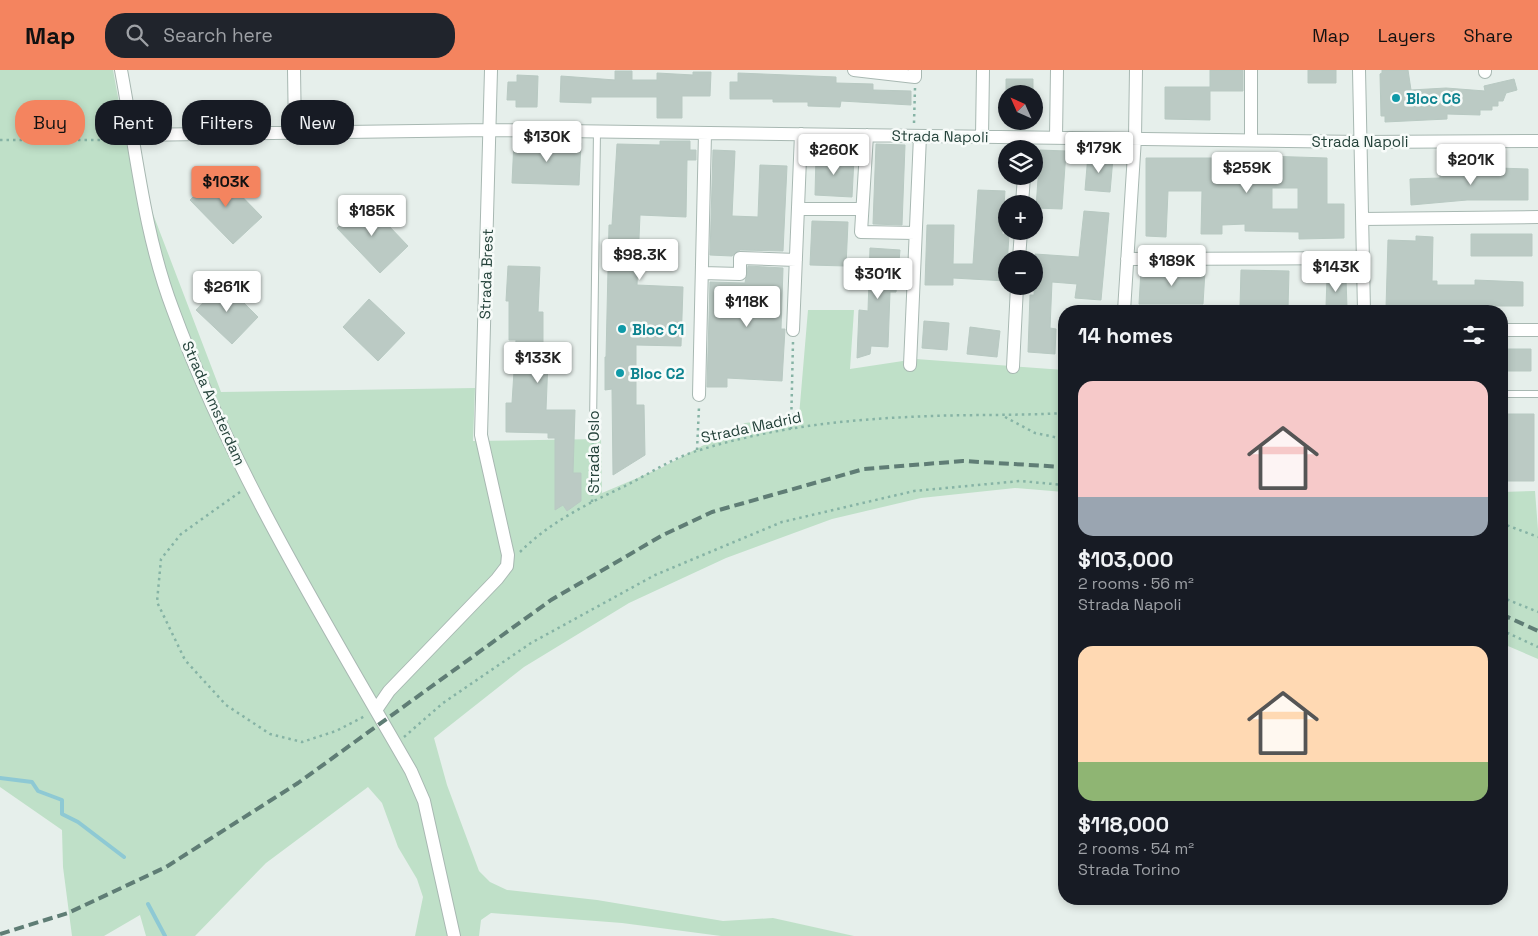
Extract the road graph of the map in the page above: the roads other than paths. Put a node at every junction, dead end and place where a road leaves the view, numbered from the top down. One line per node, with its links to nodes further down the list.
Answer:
1 (121, 70): 11 (street, Strada Amsterdam)
2 (294, 70): 12 (street)
3 (492, 70): 13 (street, Strada Brest)
4 (854, 70): 10 (street)
5 (984, 70): 22 (street)
6 (1057, 70): 23 (street)
7 (1136, 70): 24 (street)
8 (1251, 70): 27 (street)
9 (1359, 70): 29 (street)
10 (915, 74)
11 (126, 100)
12 (294, 100)
13 (490, 130): 14 (street, Strada Napoli); 15 (street, Strada Napoli); 52 (street, Strada Brest)
14 (597, 131): 16 (street, Strada Napoli); 51 (lane, Strada Oslo)
15 (354, 133)
16 (705, 133): 18 (street, Strada Napoli); 39 (street)
17 (281, 134): 20 (street, Strada Napoli)
18 (801, 134): 19 (street, Strada Napoli); 31 (street)
19 (867, 135): 21 (street, Strada Napoli); 32 (street)
20 (172, 136)
21 (916, 136): 22 (street, Strada Napoli); 35 (street)
22 (982, 136): 25 (street, Strada Napoli)
23 (1056, 137): 24 (street, Strada Napoli); 26 (street, Strada Napoli)
24 (1135, 138): 27 (street, Strada Napoli); 37 (street)
25 (1007, 140)
26 (1041, 140)
27 (1251, 140): 29 (street, Strada Napoli)
28 (1538, 141): 29 (street, Strada Napoli)
29 (1360, 142): 34 (street)
30 (135, 145): 52 (street, Strada Amsterdam)
31 (798, 209): 32 (street); 38 (street)
32 (862, 210): 35 (street)
33 (1538, 217): 34 (street)
34 (1362, 219): 36 (street)
35 (915, 233): 46 (street)
36 (1362, 258): 37 (street); 42 (street)
37 (1127, 259): 41 (street)
38 (796, 260): 39 (street); 43 (street)
39 (702, 273): 50 (street)
40 (1017, 295): 47 (street)
41 (1124, 305)
42 (1364, 305)
43 (793, 330)
44 (1508, 330): 45 (street)
45 (1538, 330)
46 (910, 365)
47 (1013, 366)
48 (1508, 394): 49 (lane)
49 (1538, 394)
50 (699, 395)
51 (593, 425)
52 (376, 710): 53 (street, Strada Amsterdam)
53 (454, 936)

